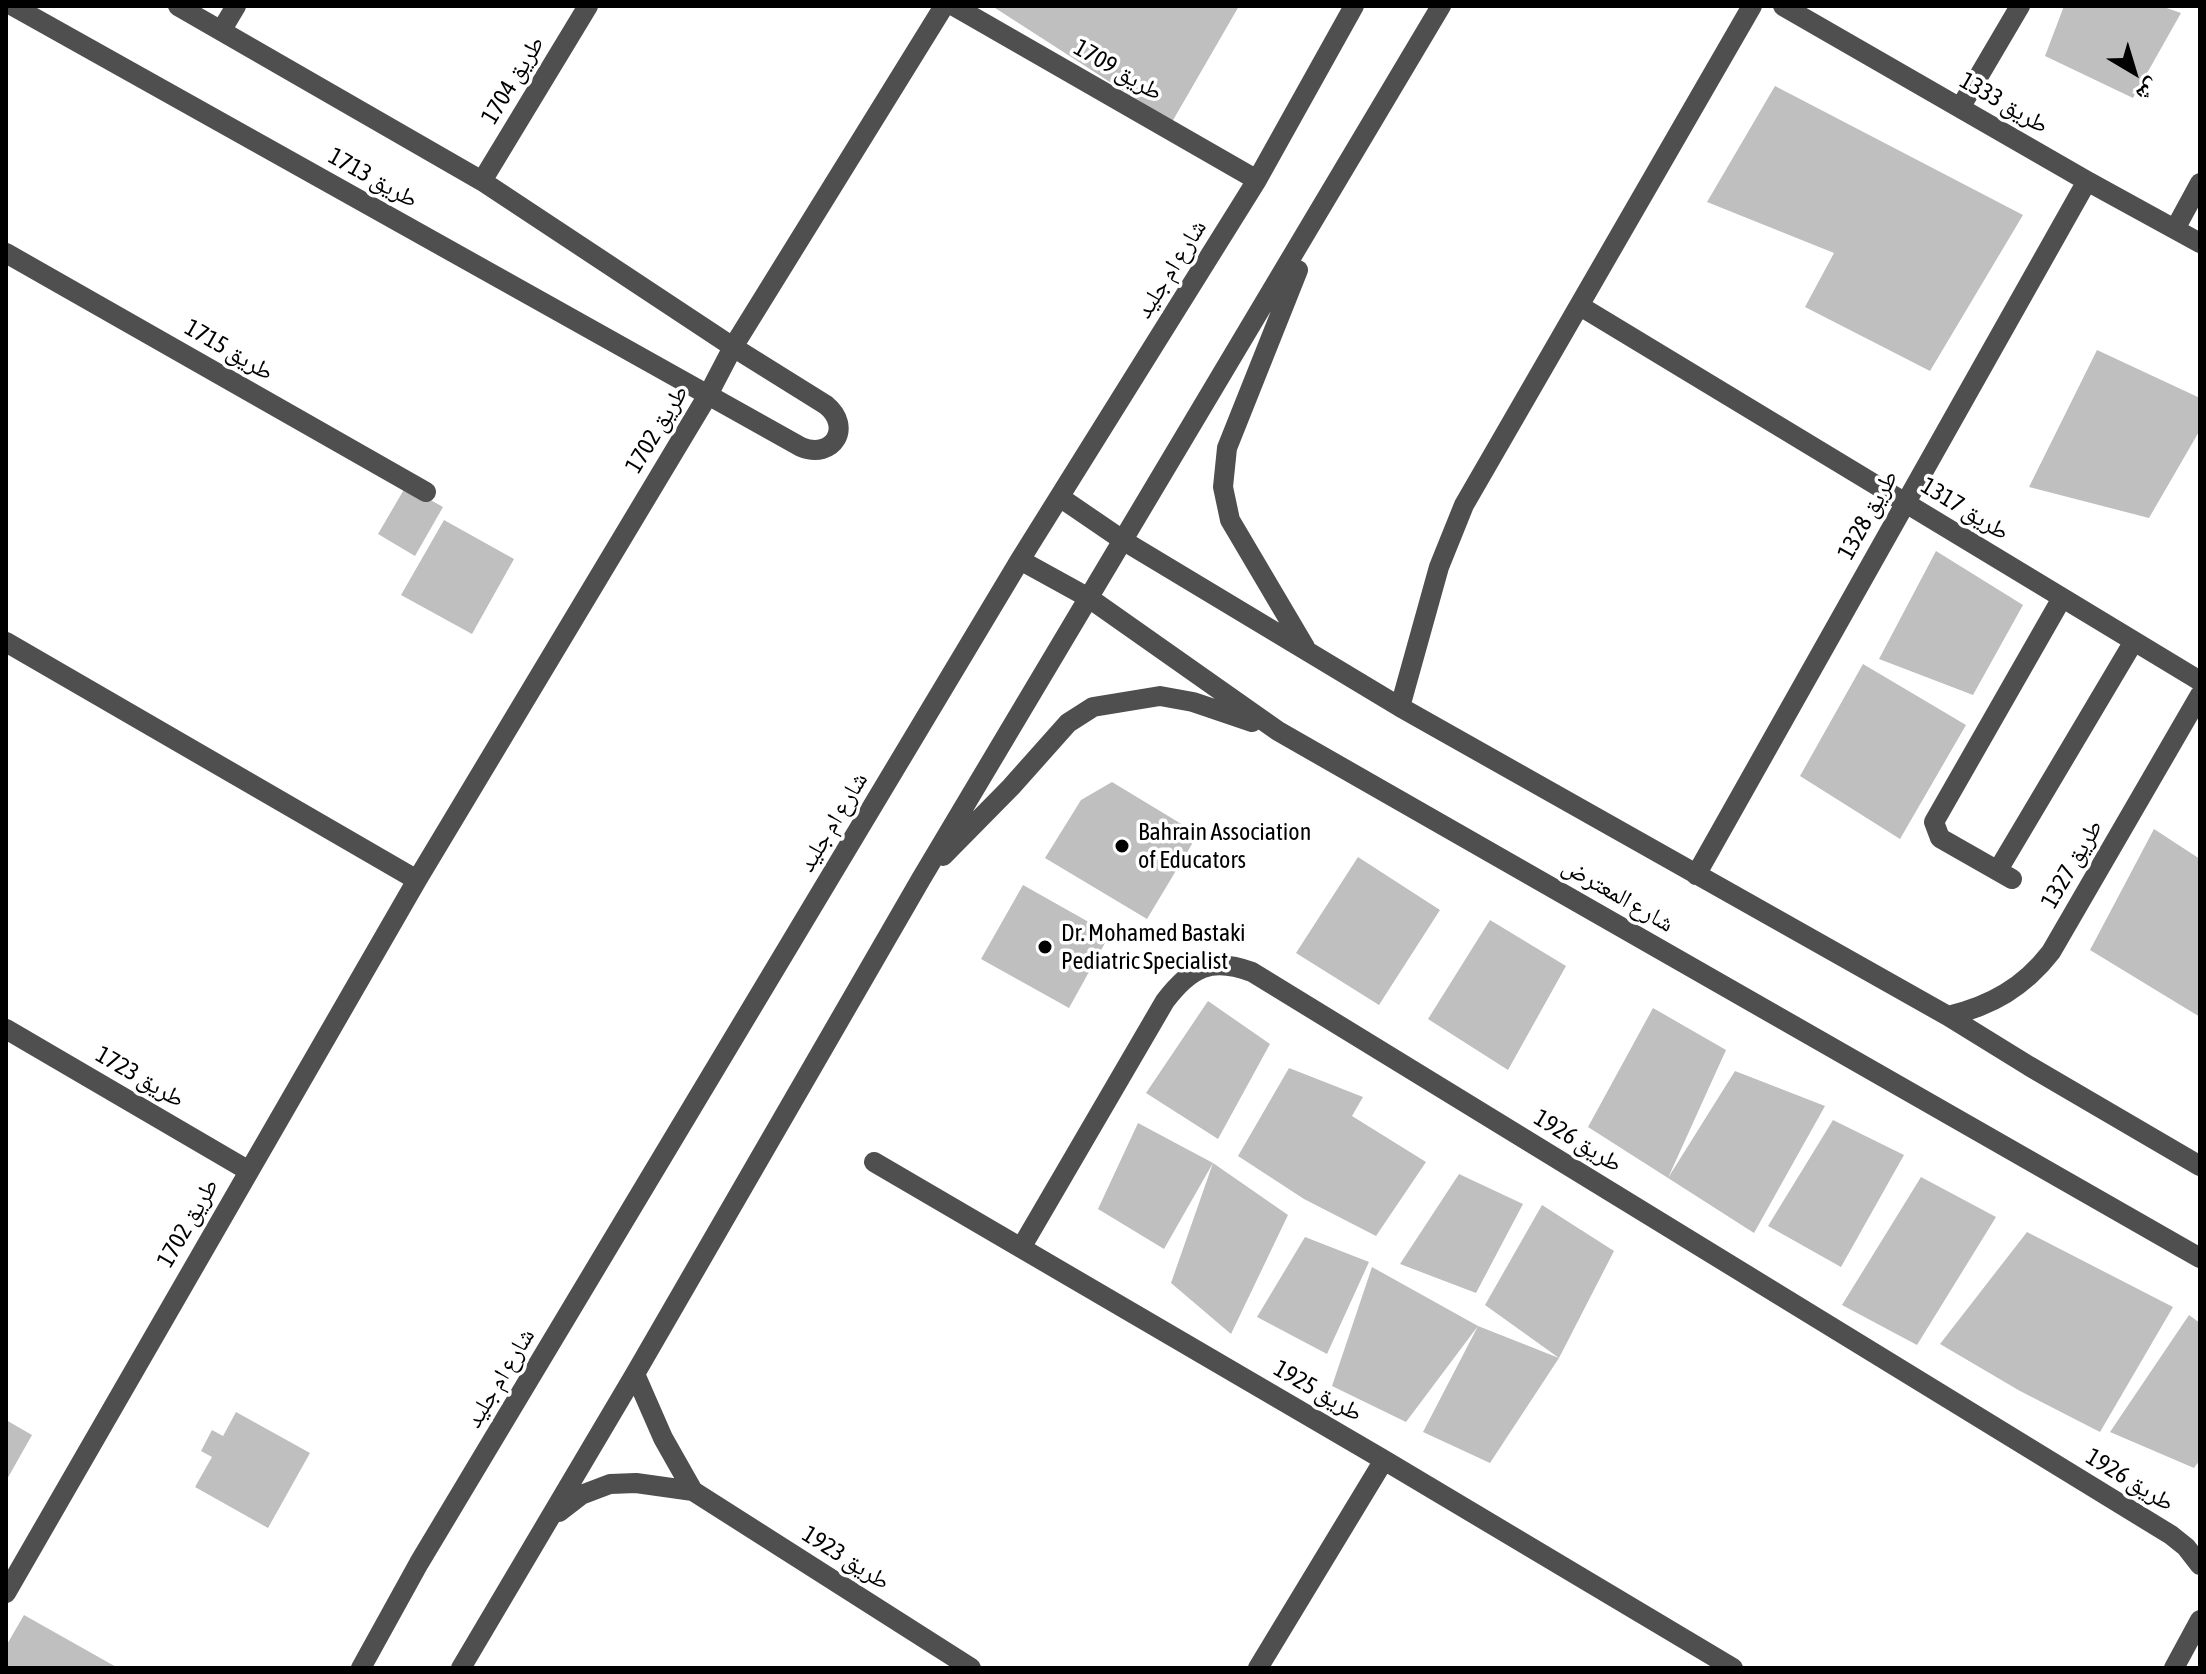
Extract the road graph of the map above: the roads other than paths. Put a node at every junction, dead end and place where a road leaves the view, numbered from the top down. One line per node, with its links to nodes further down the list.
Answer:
1 (13, 6): 24 (street, طريق 1713)
2 (178, 6): 12 (street)
3 (236, 6): 12 (street)
4 (588, 6): 15 (street, طريق 1704)
5 (944, 6): 23 (street, طريق 1702)
6 (954, 6): 14 (street, طريق 1709)
7 (1354, 6): 14 (street, شارع ام جليد)
8 (1441, 6): 18 (street)
9 (1752, 6): 22 (street)
10 (1783, 6): 13 (street, طريق 1333)
11 (2020, 6): 13 (street)
12 (221, 31): 15 (street)
13 (1960, 108): 16 (street, طريق 1333)
14 (1257, 180): 26 (street, شارع ام جليد)
15 (482, 181): 23 (street)
16 (2087, 181): 19 (street, طريق 1333); 27 (street, طريق 1328)
17 (2200, 183): 19 (street)
18 (1320, 212): 28 (street); 34 (street)
19 (2175, 229): 20 (street, طريق 1333)
20 (2200, 243)
21 (6, 253): 25 (street, طريق 1715)
22 (1580, 306): 27 (street, طريق 1317); 37 (street)
23 (733, 347): 24 (street, طريق 1702); 24 (street, طريق 1713)
24 (708, 395): 41 (street, طريق 1702)
25 (426, 492)
26 (1061, 498): 28 (street); 29 (street, شارع ام جليد)
27 (1905, 503): 31 (street, طريق 1317); 39 (street, طريق 1328)
28 (1124, 541): 30 (street); 34 (street)
29 (1020, 560): 30 (street, شارع المعترض); 56 (street, شارع ام جليد)
30 (1089, 598): 38 (street, شارع المعترض); 40 (street)
31 (2062, 598): 32 (street, طريق 1317); 32 (street)
32 (2134, 641): 35 (street, طريق 1317)
33 (6, 642): 41 (street)
34 (1307, 651): 37 (street)
35 (2200, 681)
36 (2200, 695): 42 (street, طريق 1327)
37 (1400, 707): 39 (street)
38 (1278, 731): 40 (street); 48 (street, شارع المعترض)
39 (1696, 875): 42 (street)
40 (921, 879): 49 (street)
41 (417, 880): 46 (street, طريق 1702)
42 (1948, 1016): 45 (street)
43 (6, 1029): 46 (street, طريق 1723)
44 (874, 1162): 47 (street, طريق 1925)
45 (2200, 1166)
46 (249, 1171): 54 (street, طريق 1702)
47 (1021, 1248): 50 (street, طريق 1925); 53 (street, طريق 1926)
48 (2200, 1258)
49 (635, 1374): 51 (street, طريق 1923); 52 (street)
50 (1384, 1460): 59 (street); 60 (street, طريق 1925)
51 (693, 1491): 52 (street, طريق 1923); 58 (street, طريق 1923)
52 (550, 1519): 57 (street)
53 (2200, 1565)
54 (6, 1593)
55 (2200, 1620): 61 (street)
56 (361, 1668)
57 (461, 1668)
58 (971, 1668)
59 (1258, 1668)
60 (1733, 1668)
61 (2174, 1668)

